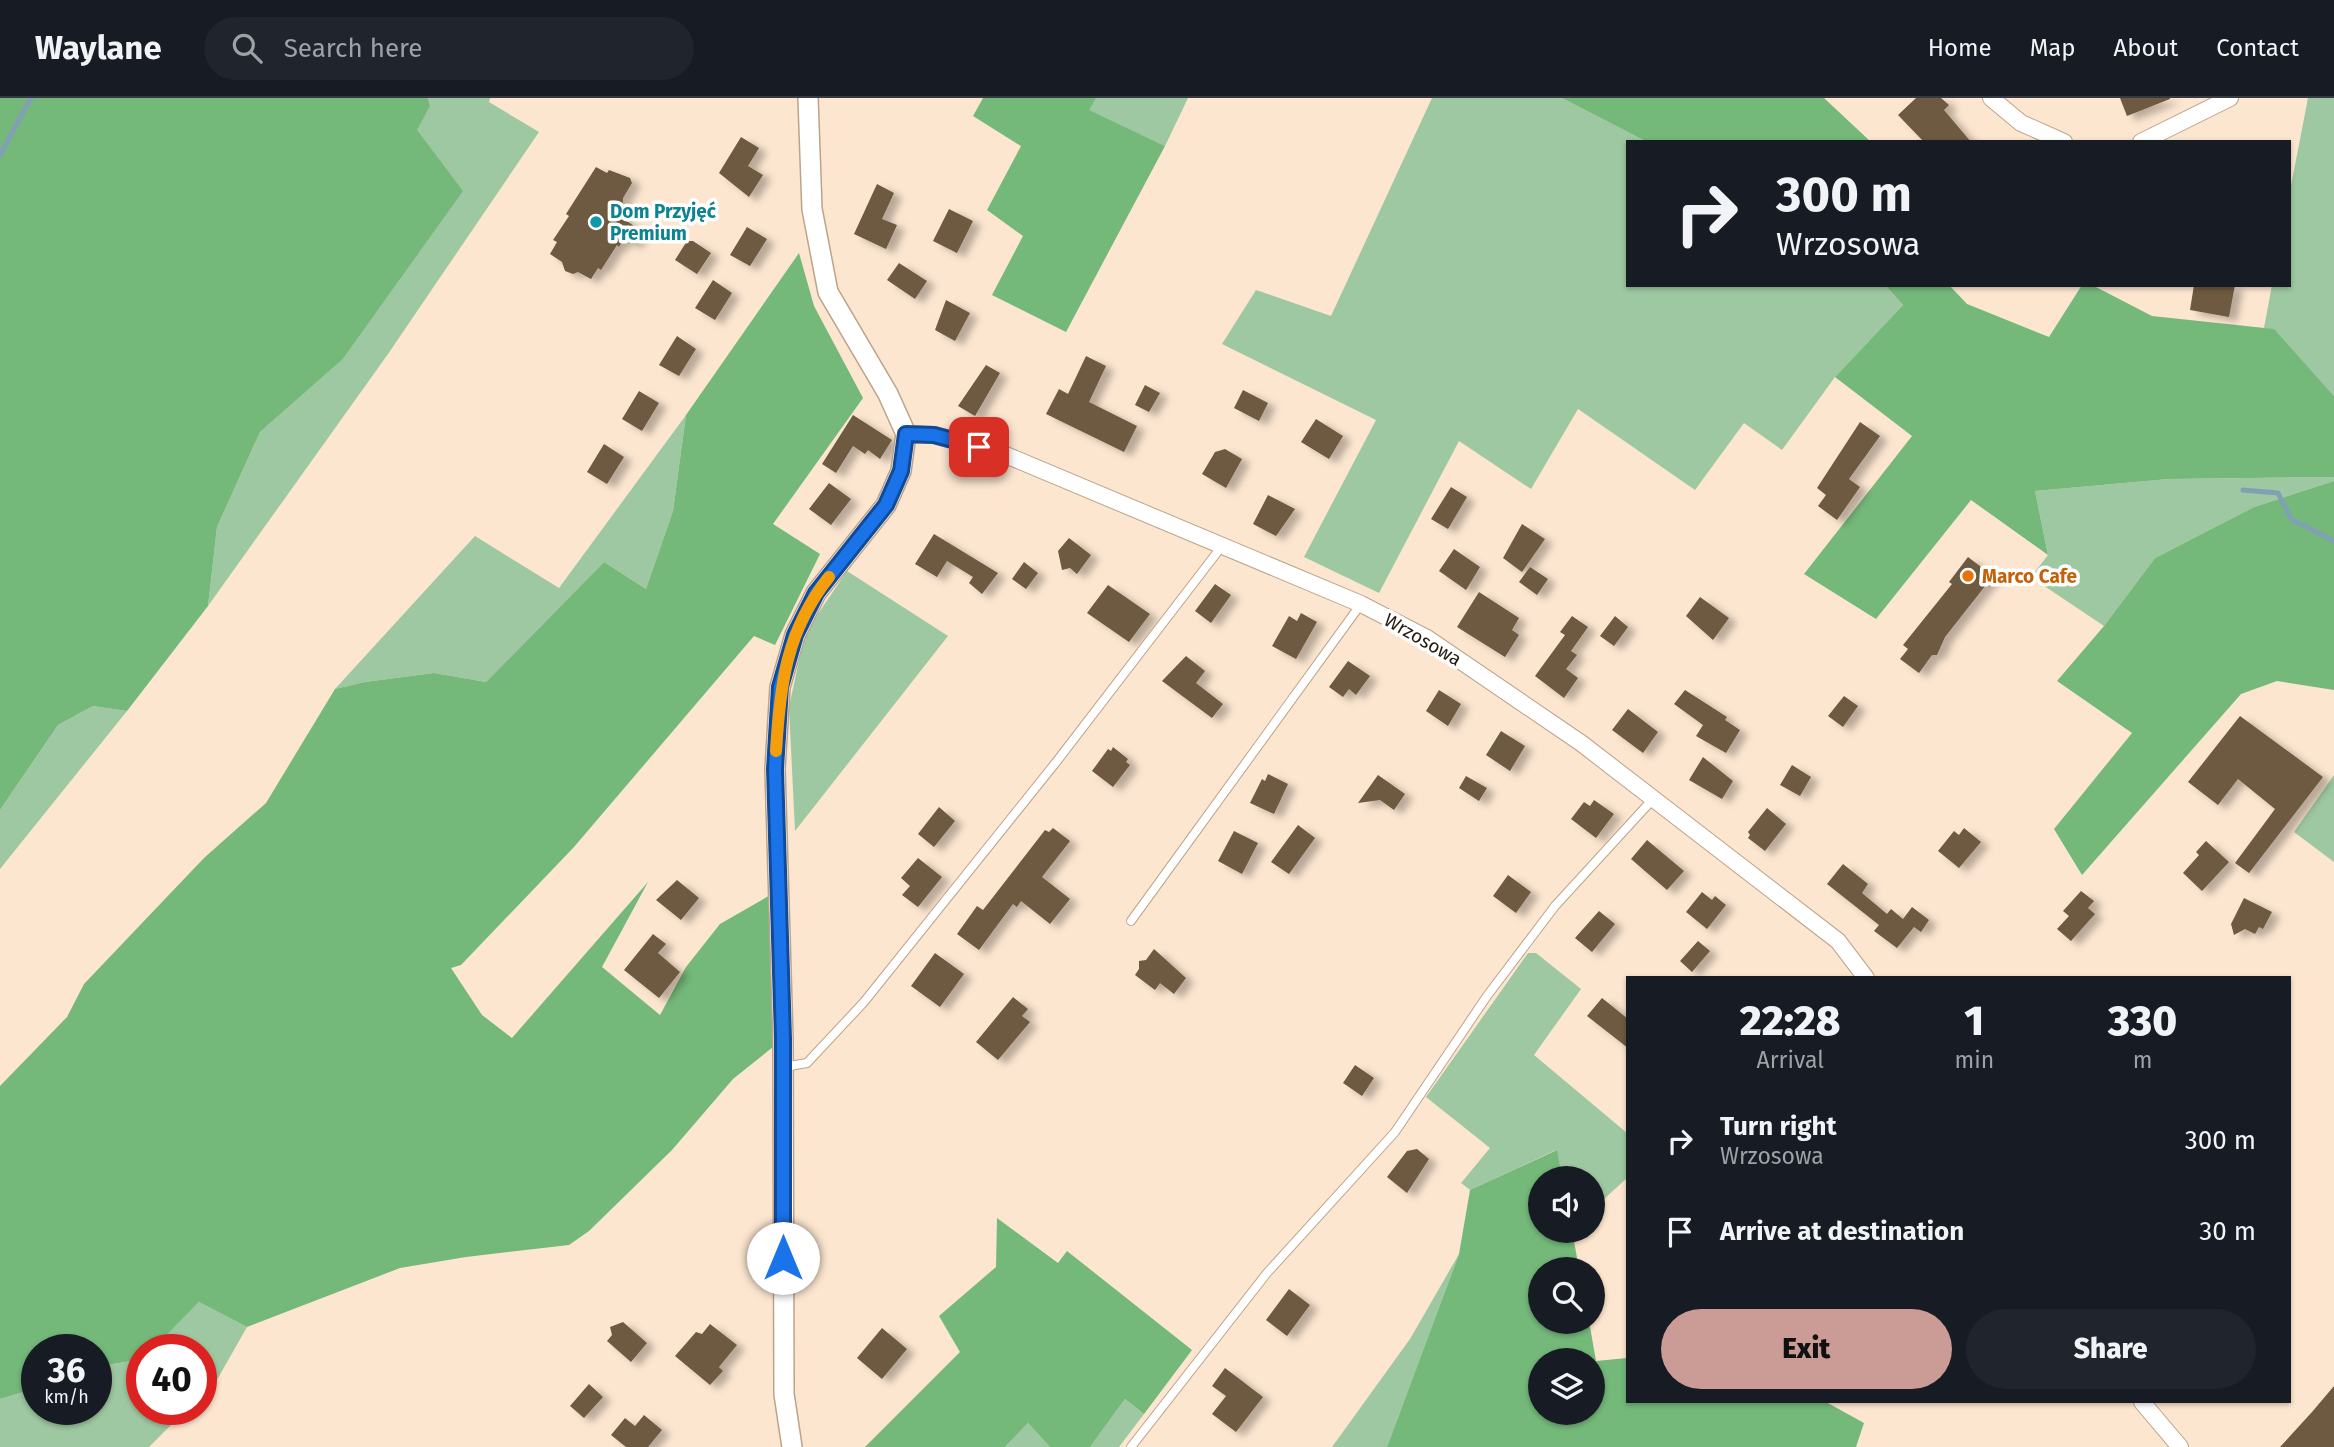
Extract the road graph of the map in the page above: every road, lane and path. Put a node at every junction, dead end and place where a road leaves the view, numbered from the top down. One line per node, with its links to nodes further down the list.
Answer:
1 (808, 98): 6 (street)
2 (1991, 98): 4 (street)
3 (2230, 98): 5 (street)
4 (2059, 140)
5 (2145, 140)
6 (906, 434): 7 (street, Wrzosowa); 12 (street)
7 (1222, 546): 8 (street, Wrzosowa); 12 (lane)
8 (1361, 604): 9 (street, Wrzosowa); 10 (lane)
9 (1653, 799): 11 (street, Wrzosowa); 15 (lane)
10 (1131, 921)
11 (1864, 976)
12 (783, 1067): 14 (street)
13 (2143, 1403): 16 (street)
14 (792, 1447)
15 (1131, 1447)
16 (2180, 1447)

